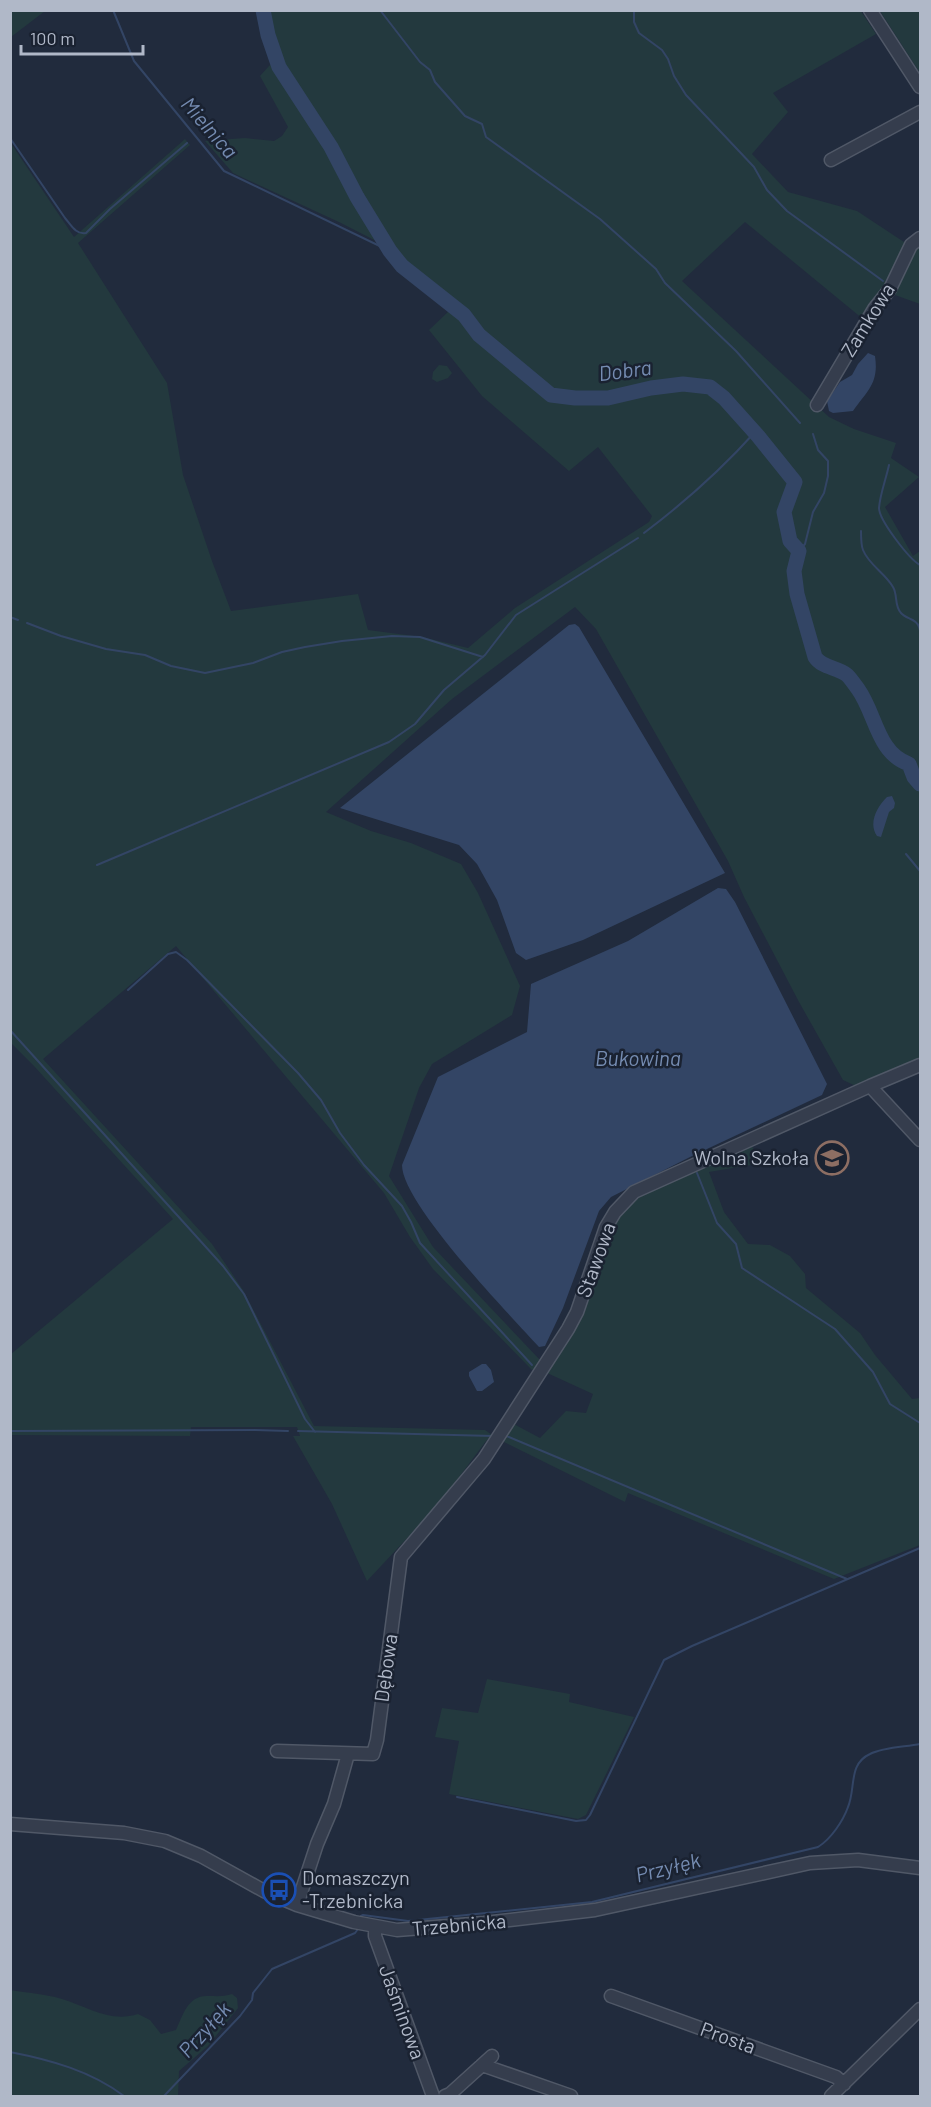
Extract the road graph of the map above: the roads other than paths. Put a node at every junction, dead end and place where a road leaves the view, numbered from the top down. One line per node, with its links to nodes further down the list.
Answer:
1 (870, 10): 2 (street)
2 (921, 87)
3 (921, 112): 4 (street)
4 (831, 160)
5 (921, 237): 6 (street, Zamkowa)
6 (817, 405)
7 (921, 1065): 8 (street, Stawowa)
8 (870, 1086): 9 (street); 10 (street, Stawowa)
9 (921, 1140)
10 (401, 1557): 12 (street, Dębowa)
11 (277, 1751): 12 (street, Dębowa)
12 (348, 1754): 15 (street)
13 (10, 1824): 15 (street, Trzebnicka)
14 (921, 1868): 16 (street, Trzebnicka)
15 (297, 1905): 16 (street, Trzebnicka)
16 (371, 1926): 22 (street, Jaśminowa)
17 (611, 1996): 21 (street, Prosta)
18 (921, 2009): 21 (street)
19 (492, 2056): 20 (street)
20 (482, 2065): 23 (street); 24 (street)
21 (844, 2084): 25 (street)
22 (433, 2097)
23 (445, 2097)
24 (571, 2097)
25 (831, 2097)

